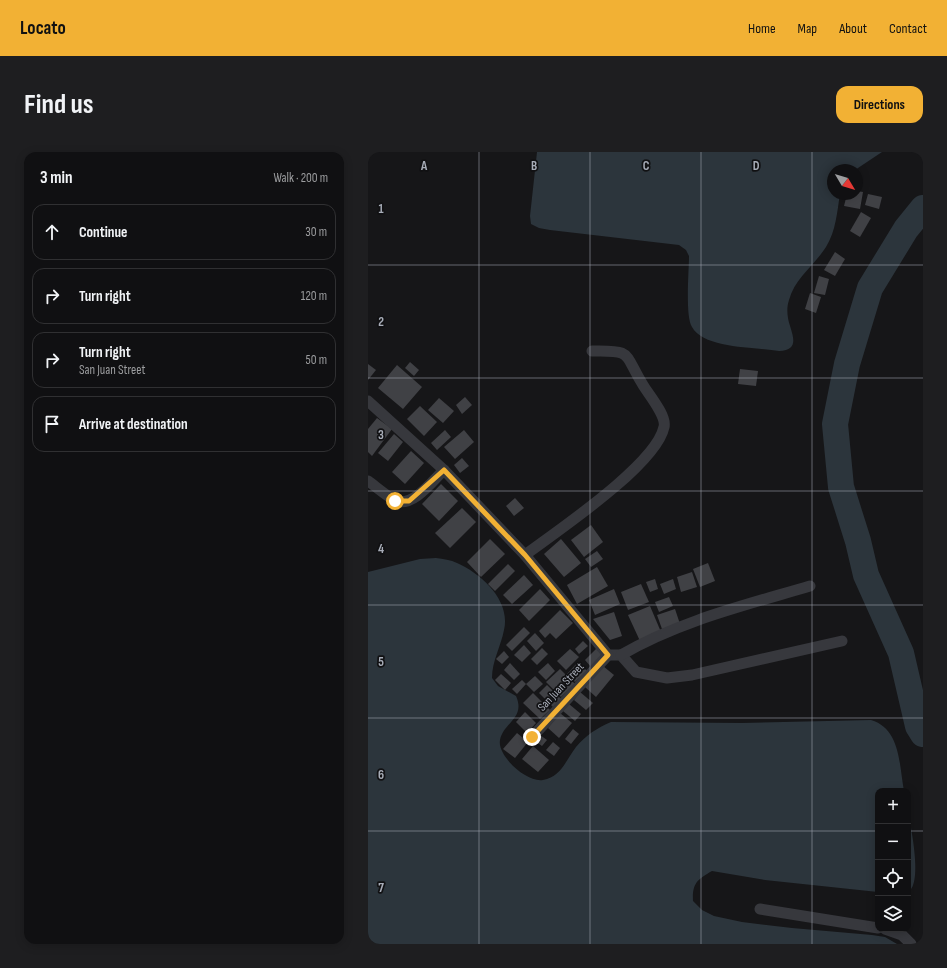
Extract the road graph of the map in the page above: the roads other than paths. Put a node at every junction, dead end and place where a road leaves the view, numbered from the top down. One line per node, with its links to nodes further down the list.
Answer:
1 (592, 351): 5 (street)
2 (368, 401): 3 (street)
3 (444, 470): 4 (street); 5 (street)
4 (368, 481)
5 (525, 555): 8 (street)
6 (810, 586): 9 (street)
7 (842, 641): 9 (street)
8 (608, 655): 9 (street); 10 (street, San Juan Street)
9 (621, 655)
10 (532, 737)
11 (760, 909): 12 (street)
12 (875, 928)
13 (894, 932): 14 (street)
14 (911, 944)

